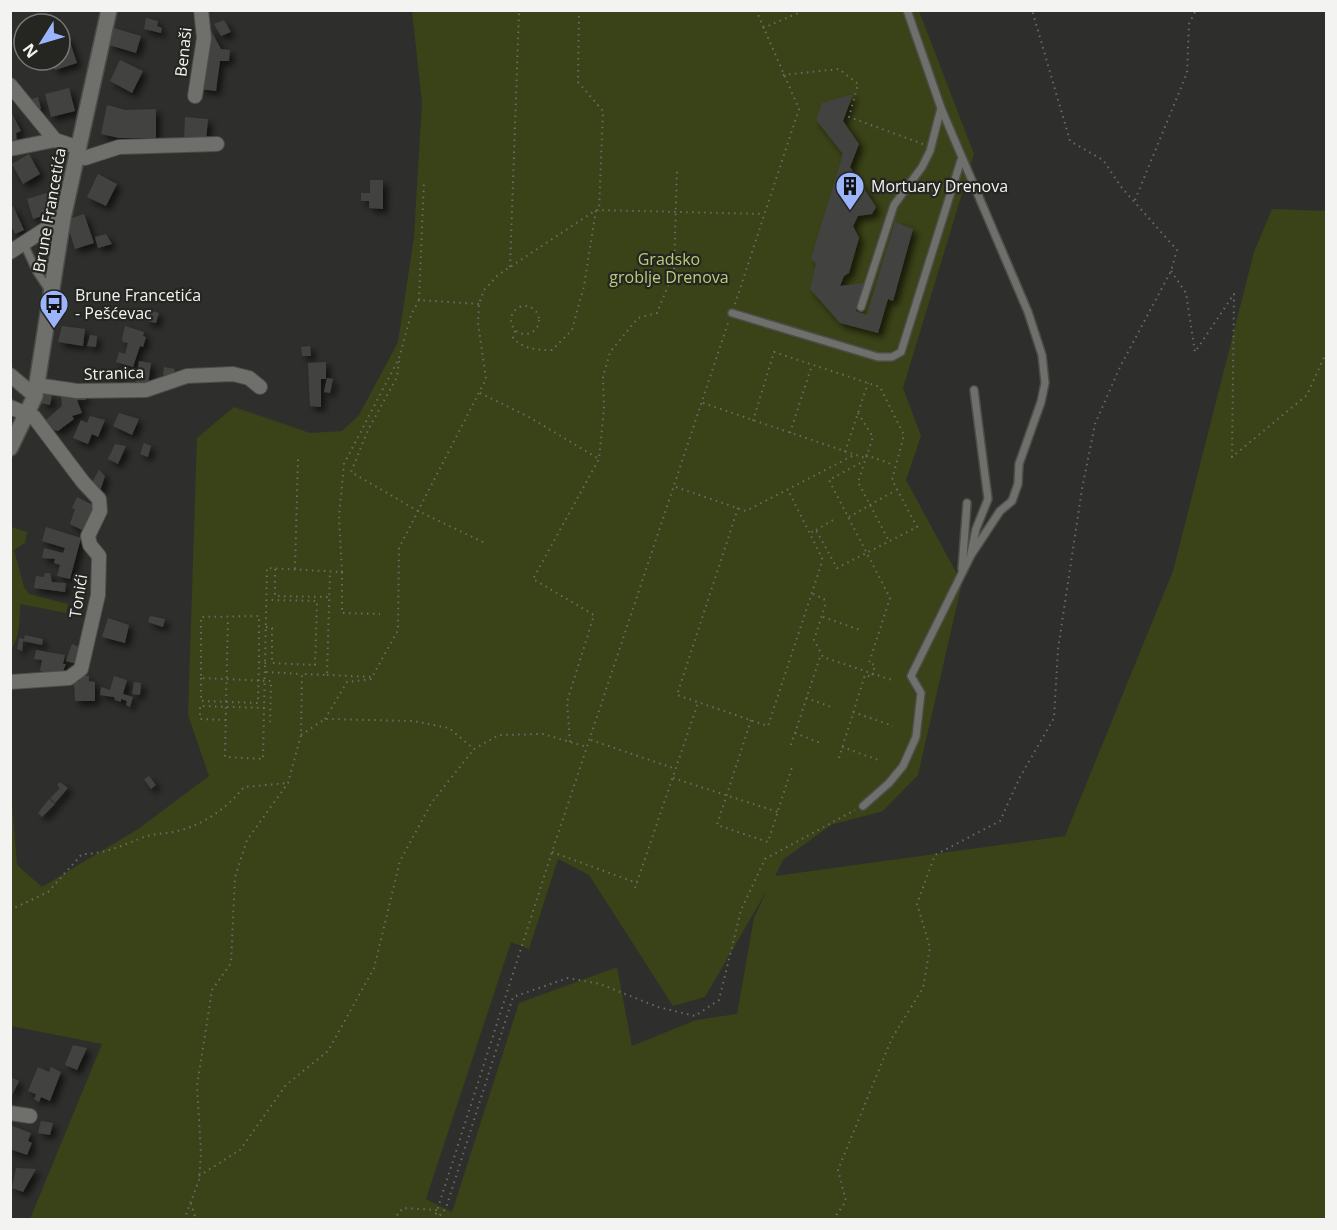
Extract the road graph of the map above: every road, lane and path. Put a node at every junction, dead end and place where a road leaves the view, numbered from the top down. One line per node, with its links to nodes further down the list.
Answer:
1 (109, 10): 19 (street, Brune Francetića)
2 (201, 10): 13 (street, Benaši)
3 (511, 10): 30 (path)
4 (579, 10): 24 (path)
5 (756, 10): 10 (path)
6 (906, 10): 14 (lane)
7 (1032, 10): 23 (path)
8 (1196, 10): 23 (path)
9 (801, 12): 10 (path)
10 (763, 28): 11 (path)
11 (783, 75): 17 (path); 26 (path)
12 (10, 85): 15 (street)
13 (195, 96)
14 (941, 108): 17 (lane); 20 (lane)
15 (55, 140): 18 (street); 19 (street)
16 (218, 144): 19 (street)
17 (931, 147): 35 (lane)
18 (10, 149)
19 (78, 152): 27 (street, Brune Francetića)
20 (961, 160): 36 (lane); 74 (lane)
21 (677, 168): 25 (path)
22 (424, 180): 33 (path)
23 (1134, 201): 31 (path)
24 (597, 210): 25 (path); 30 (path); 37 (path)
25 (676, 213): 26 (path); 58 (path)
26 (764, 214): 36 (path)
27 (63, 218): 28 (street); 32 (street, Brune Francetića)
28 (23, 243): 29 (street); 32 (lane)
29 (10, 252)
30 (510, 267): 34 (path)
31 (1172, 271): 39 (path); 145 (path)
32 (53, 294): 45 (street, Brune Francetića)
33 (418, 300): 34 (path); 38 (path)
34 (479, 304): 46 (path)
35 (861, 308)
36 (732, 313): 47 (path)
37 (515, 331): 37 (path)
38 (399, 358): 66 (path); 78 (path)
39 (1326, 358)
40 (812, 365): 42 (path); 51 (path); 52 (path)
41 (10, 375): 45 (street)
42 (868, 383): 49 (path); 59 (path)
43 (260, 387): 45 (street, Stranica)
44 (974, 390): 74 (lane)
45 (36, 391): 50 (street, Brune Francetića)
46 (479, 393): 58 (path); 66 (path)
47 (703, 403): 51 (path); 60 (path)
48 (10, 407): 50 (street)
49 (858, 413): 54 (path); 56 (path)
50 (27, 414): 53 (street, Brune Francetića); 101 (street, Tonići)
51 (753, 421): 52 (path)
52 (790, 434): 54 (path)
53 (10, 448)
54 (845, 452): 55 (path)
55 (854, 455): 56 (path); 61 (path)
56 (865, 458): 59 (path); 64 (path); 67 (path)
57 (298, 459): 76 (path)
58 (598, 459): 117 (path)
59 (894, 465): 62 (path)
60 (676, 487): 65 (path); 116 (path)
61 (788, 490): 65 (path); 70 (path)
62 (897, 490): 64 (path); 71 (path)
63 (967, 503): 79 (lane)
64 (870, 505): 67 (path); 71 (path)
65 (738, 508): 104 (path)
66 (418, 511): 72 (path); 95 (path)
67 (849, 517): 73 (path)
68 (835, 519): 69 (path)
69 (816, 530): 70 (path); 73 (path)
70 (810, 533): 80 (path)
71 (889, 541): 73 (path)
72 (485, 543)
73 (868, 552): 93 (path)
74 (971, 555): 79 (lane)
75 (275, 569): 76 (path); 81 (path); 82 (path)
76 (295, 570): 77 (path)
77 (330, 571): 78 (path); 81 (path)
78 (342, 572): 83 (path)
79 (962, 573): 130 (lane)
80 (813, 594): 85 (path); 111 (path)
81 (329, 597): 94 (path)
82 (267, 600): 86 (path); 86 (path)
83 (380, 614)
84 (228, 616): 89 (path); 96 (path); 97 (path)
85 (822, 616): 87 (path); 88 (path)
86 (266, 627): 90 (path)
87 (860, 630)
88 (821, 653): 93 (path); 102 (path)
89 (259, 662): 90 (path); 98 (path)
90 (266, 663): 91 (path)
91 (266, 672): 92 (path); 100 (path)
92 (302, 674): 94 (path); 115 (path)
93 (873, 674): 99 (path); 108 (path)
94 (327, 675): 95 (path)
95 (372, 677): 109 (path)
96 (201, 678): 97 (path); 103 (path)
97 (226, 679): 98 (path); 103 (path)
98 (259, 680): 100 (path); 103 (path)
99 (892, 680)
100 (266, 681): 106 (path); 112 (path)
101 (10, 682)
102 (806, 698): 107 (path); 114 (path)
103 (226, 702)
104 (698, 702): 111 (path); 126 (path)
105 (226, 707): 106 (path); 110 (path); 110 (path)
106 (265, 708): 110 (path)
107 (834, 708)
108 (853, 712): 113 (path); 121 (path)
109 (326, 719): 115 (path); 122 (path)
110 (226, 720)
111 (752, 720): 129 (path)
112 (270, 726)
113 (893, 726)
114 (795, 734): 118 (path); 119 (path)
115 (301, 735): 128 (path)
116 (590, 739): 120 (path); 126 (path)
117 (570, 742): 120 (path); 122 (path)
118 (823, 744)
119 (791, 745)
120 (587, 747): 132 (path)
121 (843, 747): 123 (path); 124 (path)
122 (474, 749): 138 (path)
123 (839, 758)
124 (880, 761)
125 (793, 764): 131 (path)
126 (676, 769): 127 (path)
127 (673, 778): 129 (path); 133 (path)
128 (288, 783): 135 (path); 138 (path)
129 (727, 796): 131 (path); 131 (path)
130 (863, 806): 144 (path)
131 (778, 812)
132 (552, 852): 133 (path); 140 (path)
133 (637, 884): 134 (path)
134 (635, 888)
135 (10, 910)
136 (10, 1113): 137 (street)
137 (30, 1116)
138 (199, 1176): 139 (path)
139 (191, 1203): 141 (path); 142 (path)
140 (437, 1210): 143 (path); 144 (path)
141 (184, 1220)
142 (196, 1220)
143 (393, 1220)
144 (435, 1220)
145 (833, 1220)

